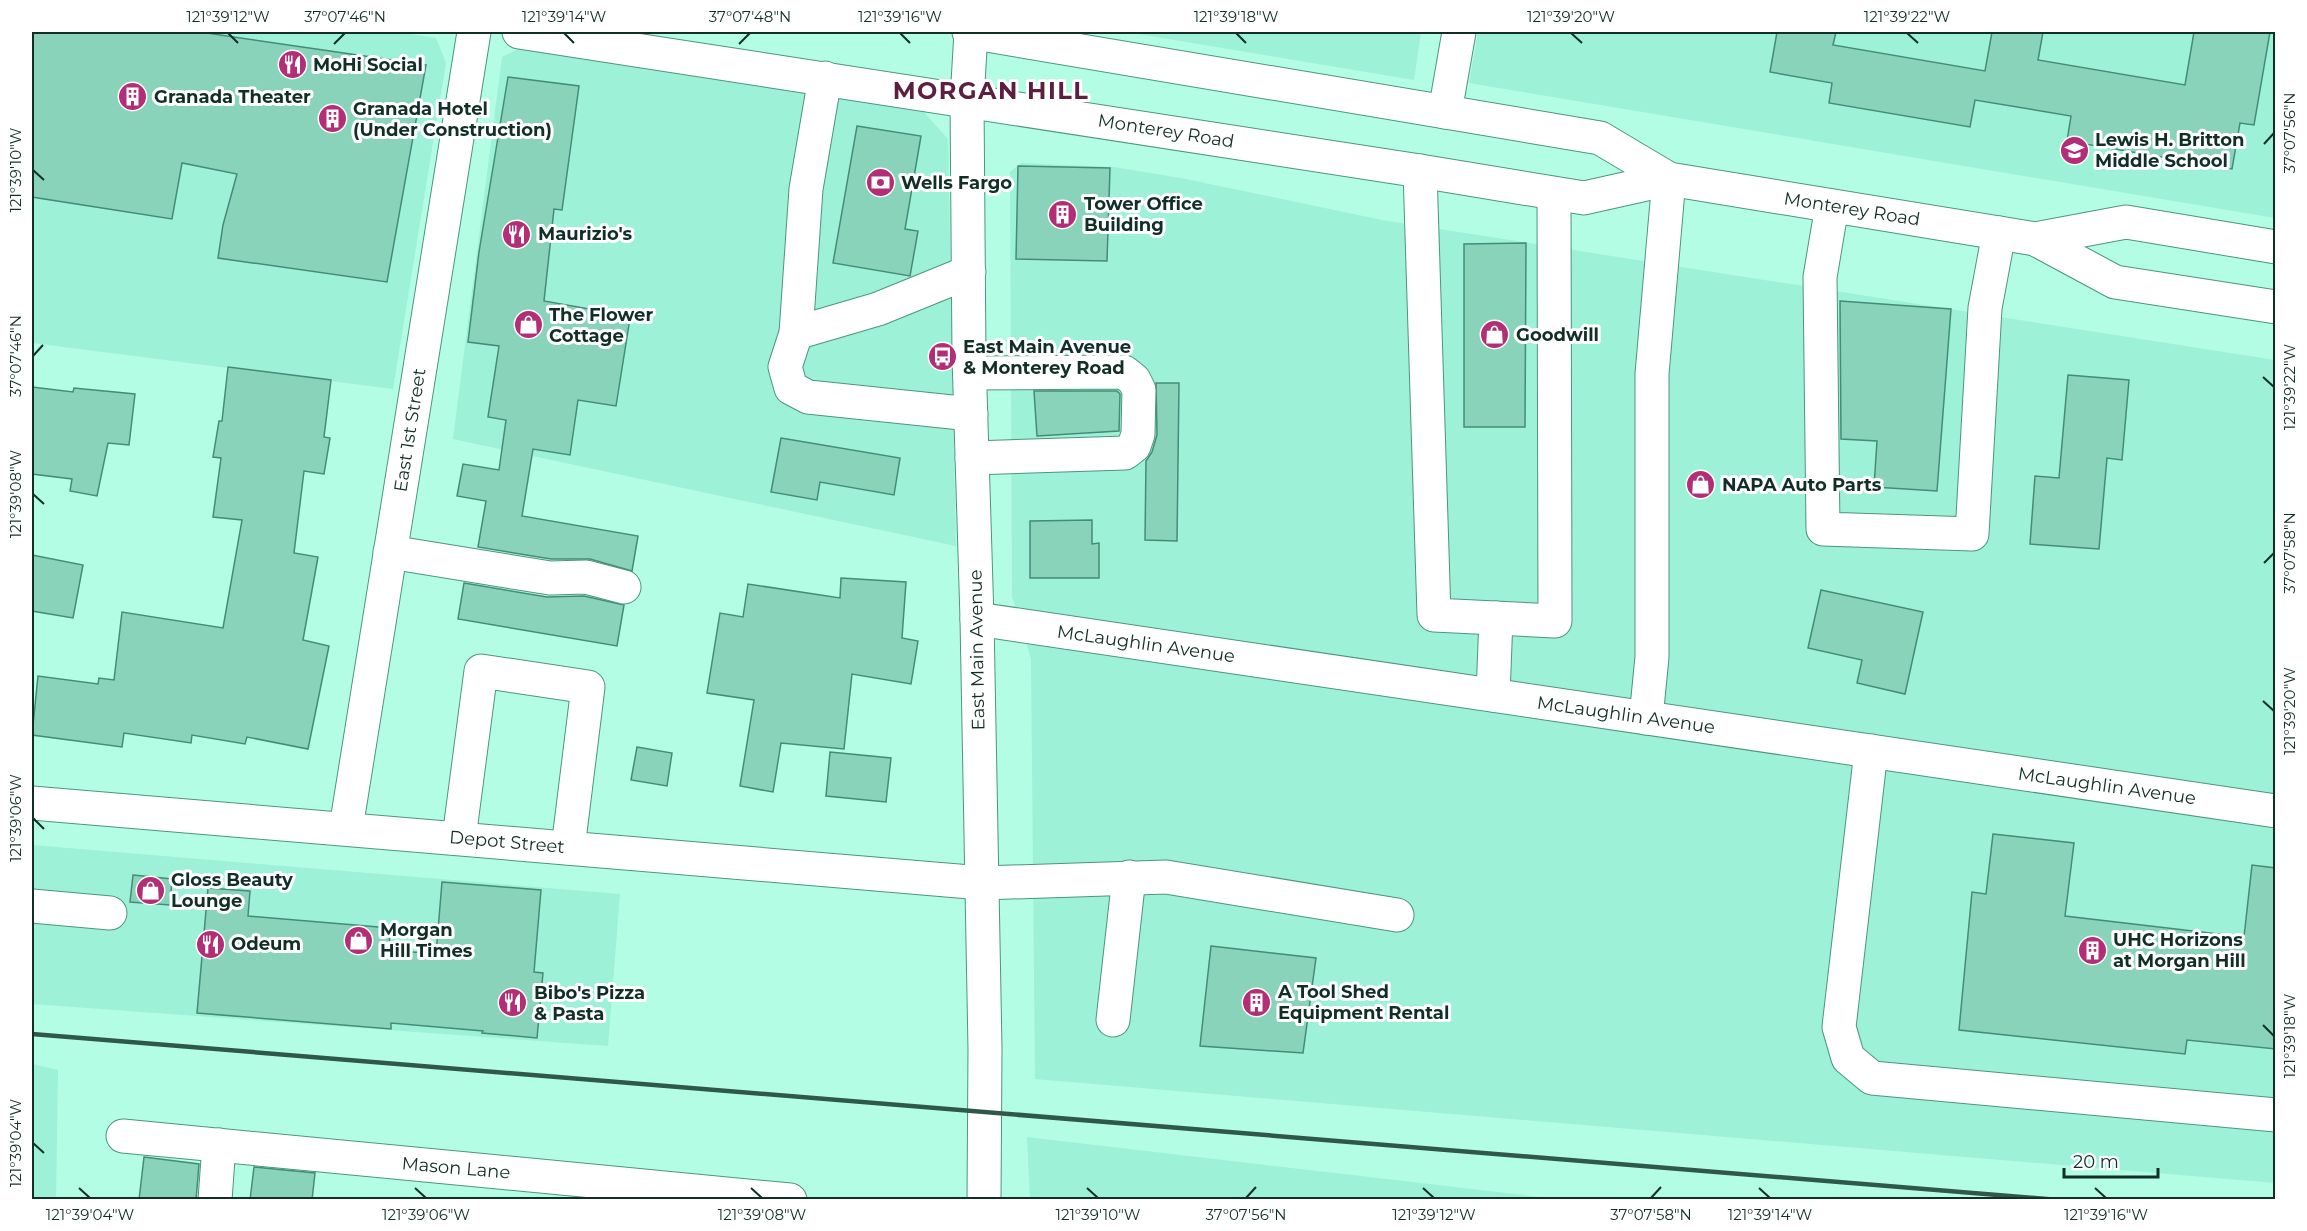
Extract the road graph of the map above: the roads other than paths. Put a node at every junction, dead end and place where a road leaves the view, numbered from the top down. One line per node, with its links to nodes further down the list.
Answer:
1 (474, 32): 21 (main road, East 1st Street)
2 (519, 32): 5 (main road, Monterey Road)
3 (971, 32): 6 (main road, East Main Avenue); 7 (main road, Monterey Road)
4 (1459, 32): 7 (main road)
5 (825, 78): 6 (main road, Monterey Road); 17 (main road)
6 (967, 100): 8 (main road, Monterey Road); 15 (main road, East Main Avenue)
7 (1445, 112): 9 (main road, Monterey Road)
8 (1420, 171): 10 (main road, Monterey Road); 23 (main road)
9 (1669, 179): 10 (main road, Monterey Road); 11 (main road, Monterey Road); 26 (main road)
10 (1554, 194): 23 (main road)
11 (1832, 206): 12 (main road, Monterey Road); 12 (main road)
12 (1999, 233): 13 (main road, Monterey Road)
13 (2035, 239): 14 (main road, Monterey Road); 16 (main road, Monterey Road)
14 (2276, 247)
15 (969, 272): 17 (main road); 18 (main road, East Main Avenue)
16 (2276, 307)
17 (796, 333): 19 (main road)
18 (970, 372): 19 (main road, East Main Avenue); 20 (main road)
19 (971, 414): 20 (main road, East Main Avenue)
20 (972, 458): 24 (main road, East Main Avenue)
21 (390, 552): 22 (main road); 30 (main road, East 1st Street)
22 (624, 587)
23 (1496, 618): 25 (main road)
24 (977, 619): 25 (main road, McLaughlin Avenue); 34 (main road, East Main Avenue)
25 (1493, 695): 26 (main road, McLaughlin Avenue)
26 (1646, 718): 27 (main road, McLaughlin Avenue)
27 (1871, 751): 29 (main road, McLaughlin Avenue); 39 (main road)
28 (32, 803): 30 (main road, Depot Street)
29 (2276, 811)
30 (346, 828): 31 (main road, Depot Street)
31 (459, 838): 32 (main road, Depot Street); 32 (main road)
32 (568, 848): 34 (main road, Depot Street)
33 (1129, 877): 34 (main road, Depot Street); 37 (main road, Depot Street); 38 (main road)
34 (982, 883): 44 (main road, East Main Avenue)
35 (32, 906): 36 (main road)
36 (110, 913)
37 (1397, 915)
38 (1113, 1020)
39 (2276, 1115)
40 (123, 1136): 41 (main road, Mason Lane)
41 (219, 1145): 42 (main road); 43 (main road, Mason Lane)
42 (215, 1200)
43 (790, 1200)
44 (984, 1200)

